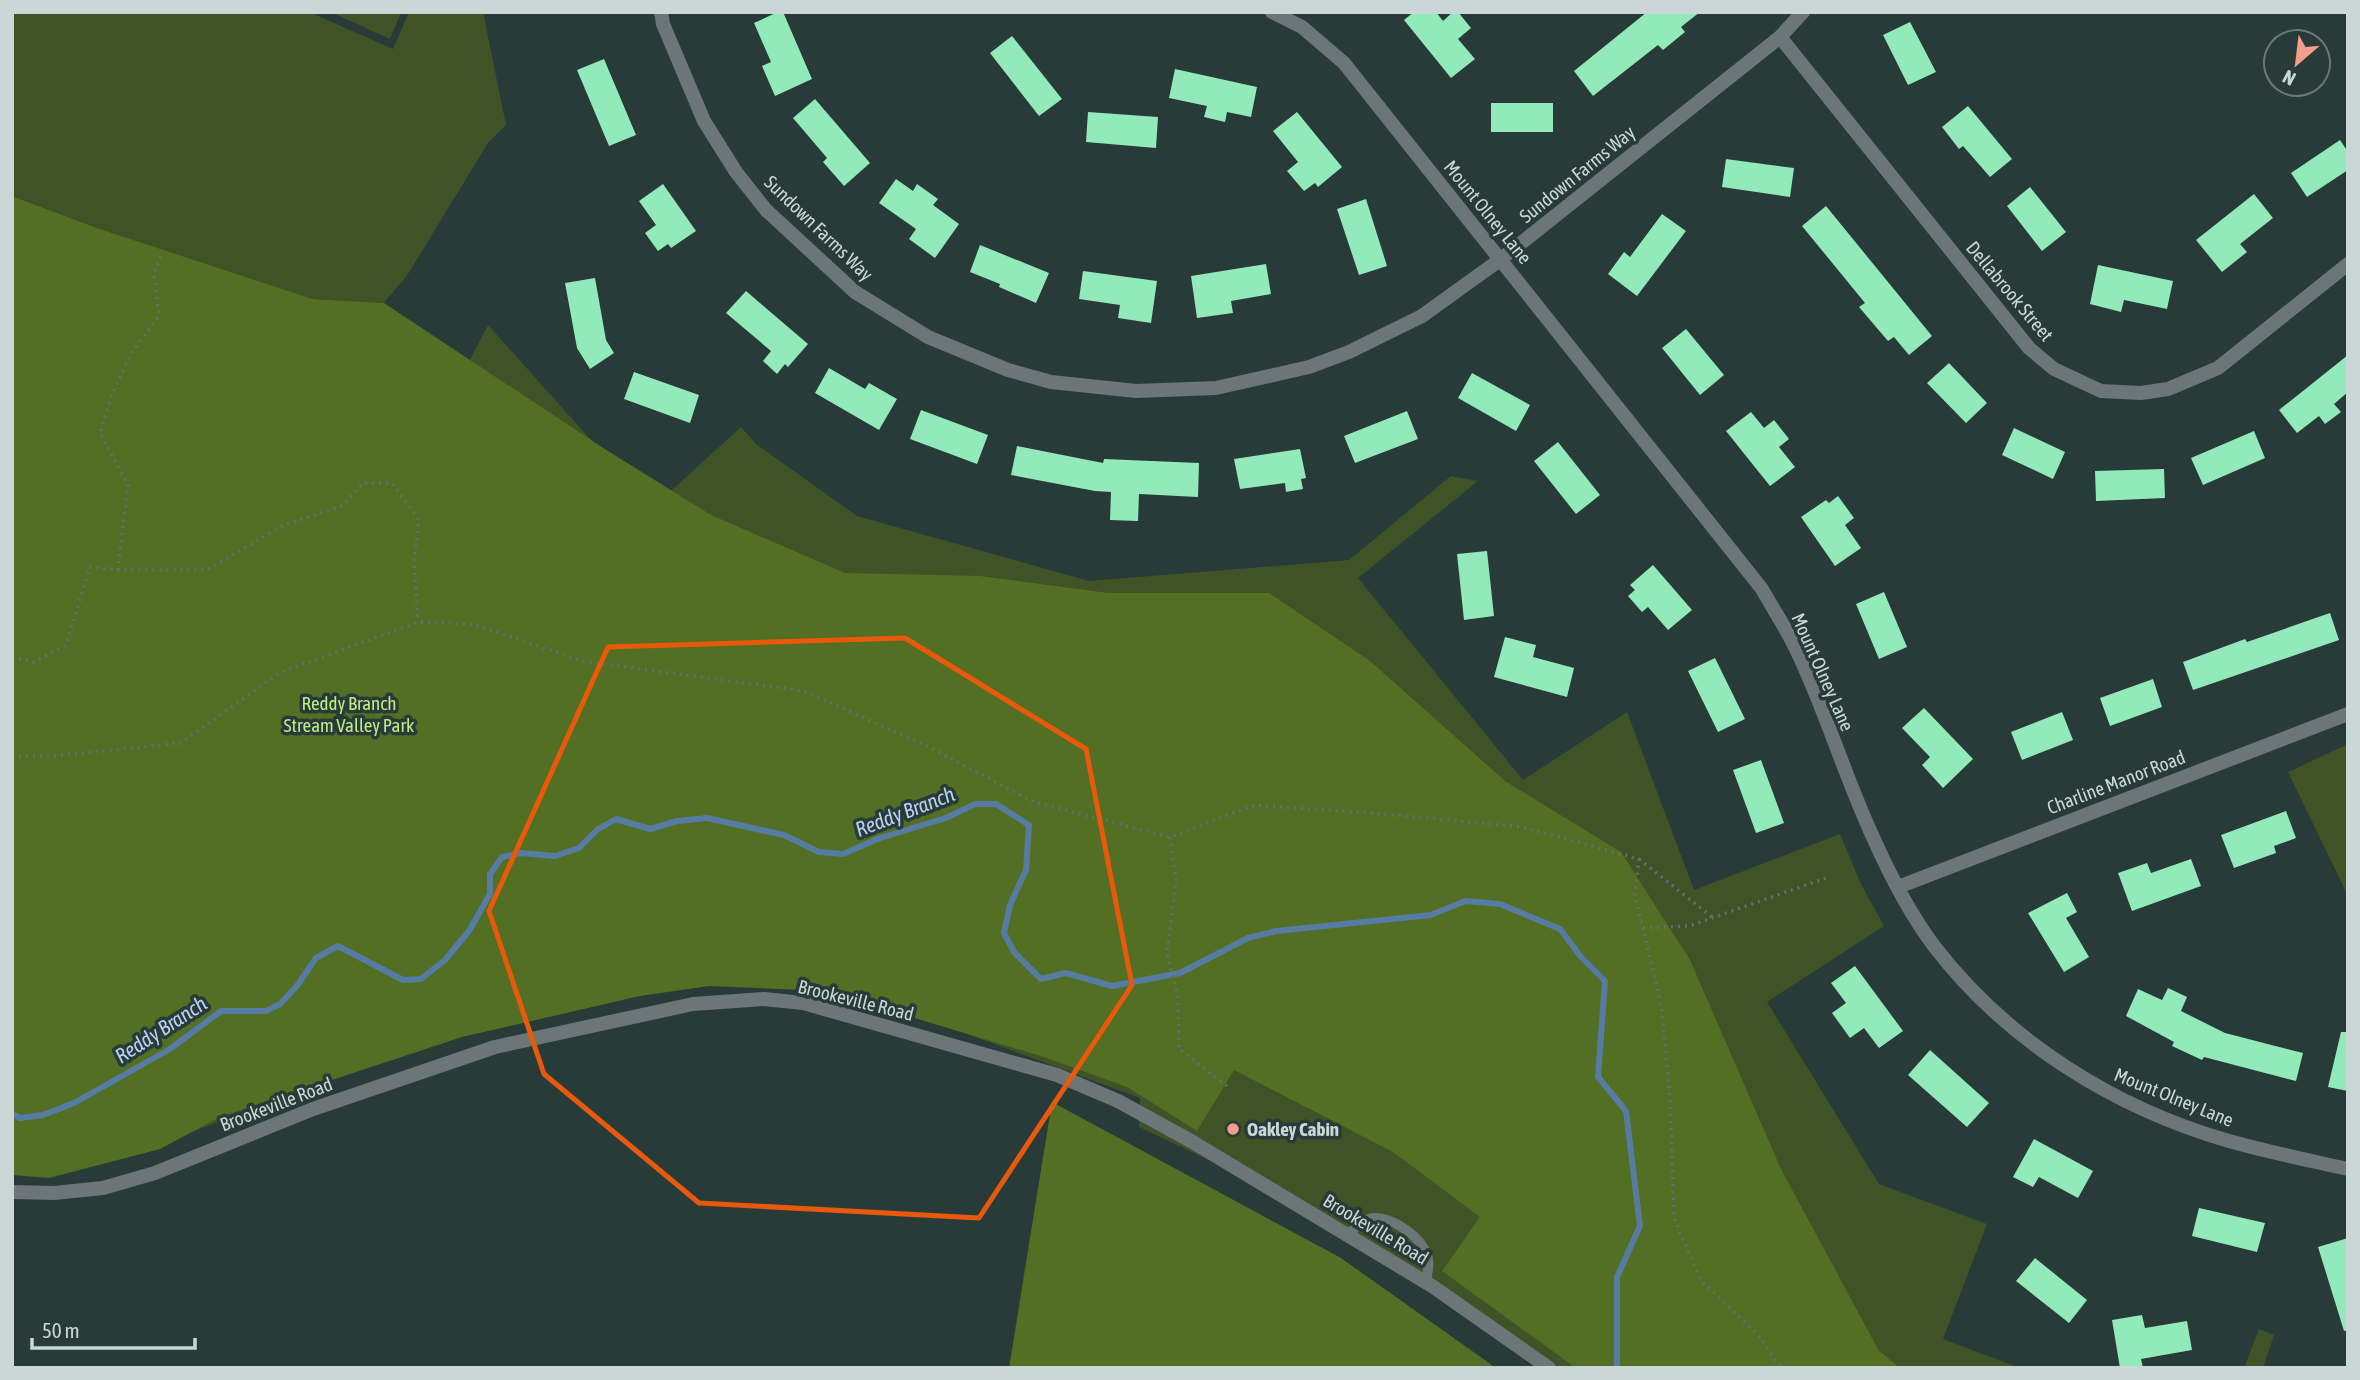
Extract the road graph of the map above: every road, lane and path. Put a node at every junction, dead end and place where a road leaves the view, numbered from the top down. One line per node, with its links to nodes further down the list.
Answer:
1 (661, 12): 6 (street, Sundown Farms Way)
2 (1272, 12): 6 (street, Mount Olney Lane)
3 (1802, 12): 4 (street, Sundown Farms Way)
4 (1780, 37): 6 (street, Sundown Farms Way); 7 (street, Dellabrook Street)
5 (163, 252): 8 (path)
6 (1501, 259): 16 (street, Mount Olney Lane)
7 (2348, 264)
8 (118, 570): 9 (path); 10 (path)
9 (418, 622): 12 (path); 13 (path)
10 (12, 657)
11 (2348, 714): 16 (street, Charline Manor Road)
12 (12, 757)
13 (1170, 836): 14 (path); 19 (path)
14 (1639, 859): 17 (path); 18 (path)
15 (1826, 878): 17 (path)
16 (1898, 887): 20 (street, Mount Olney Lane)
17 (1713, 918): 18 (path)
18 (1643, 928): 25 (path)
19 (1228, 1087)
20 (2348, 1169)
21 (12, 1192): 22 (street, Brookeville Road)
22 (1348, 1235): 23 (street, Brookeville Road); 23 (lane)
23 (1425, 1282): 24 (street, Brookeville Road)
24 (1549, 1368)
25 (1781, 1368)

